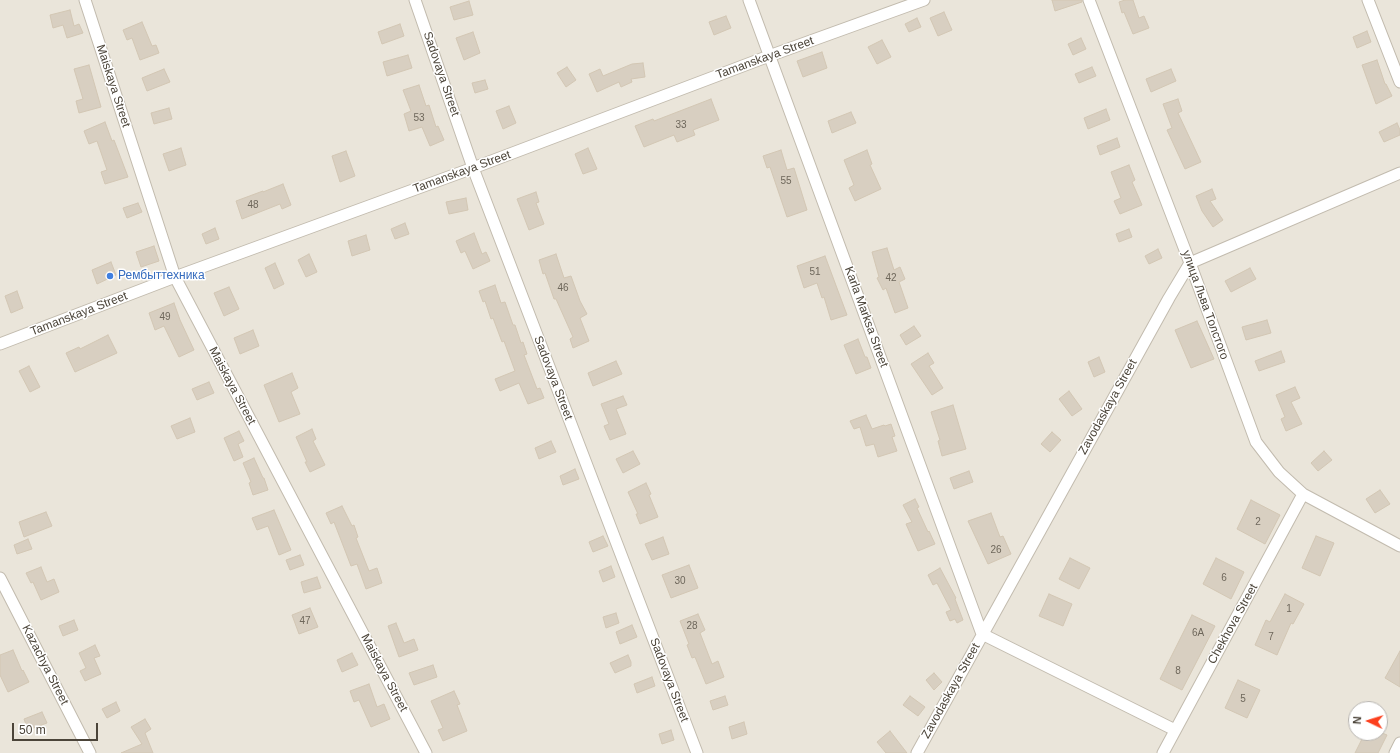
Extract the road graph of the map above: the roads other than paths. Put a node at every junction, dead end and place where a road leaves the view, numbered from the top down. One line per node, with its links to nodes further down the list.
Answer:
1 (85, 0): 12 (street, Maiskaya Street)
2 (415, 0): 9 (street, Sadovaya Street)
3 (749, 0): 7 (street, Karla Marksa Street)
4 (924, 0): 7 (street, Tamanskaya Street)
5 (1089, 0): 11 (street, улица Льва Толстого)
6 (1368, 0): 8 (street)
7 (769, 56): 9 (street, Tamanskaya Street); 17 (street, Karla Marksa Street)
8 (1400, 82)
9 (473, 168): 12 (street, Tamanskaya Street); 22 (street, Sadovaya Street)
10 (1400, 173): 11 (street)
11 (1190, 263): 14 (street, улица Льва Толстого); 17 (street, Zavodaskaya Street)
12 (175, 277): 13 (street, Tamanskaya Street); 21 (street, Maiskaya Street)
13 (0, 344)
14 (1303, 494): 15 (street, улица Льва Толстого); 18 (street, Chekhova Street)
15 (1400, 546)
16 (0, 578): 20 (street, Kazachya Street)
17 (982, 634): 18 (street); 23 (street, Zavodaskaya Street)
18 (1175, 730): 24 (street, Chekhova Street)
19 (1400, 743): 25 (street)
20 (90, 753)
21 (426, 753)
22 (698, 753)
23 (917, 753)
24 (1163, 753)
25 (1395, 753)

